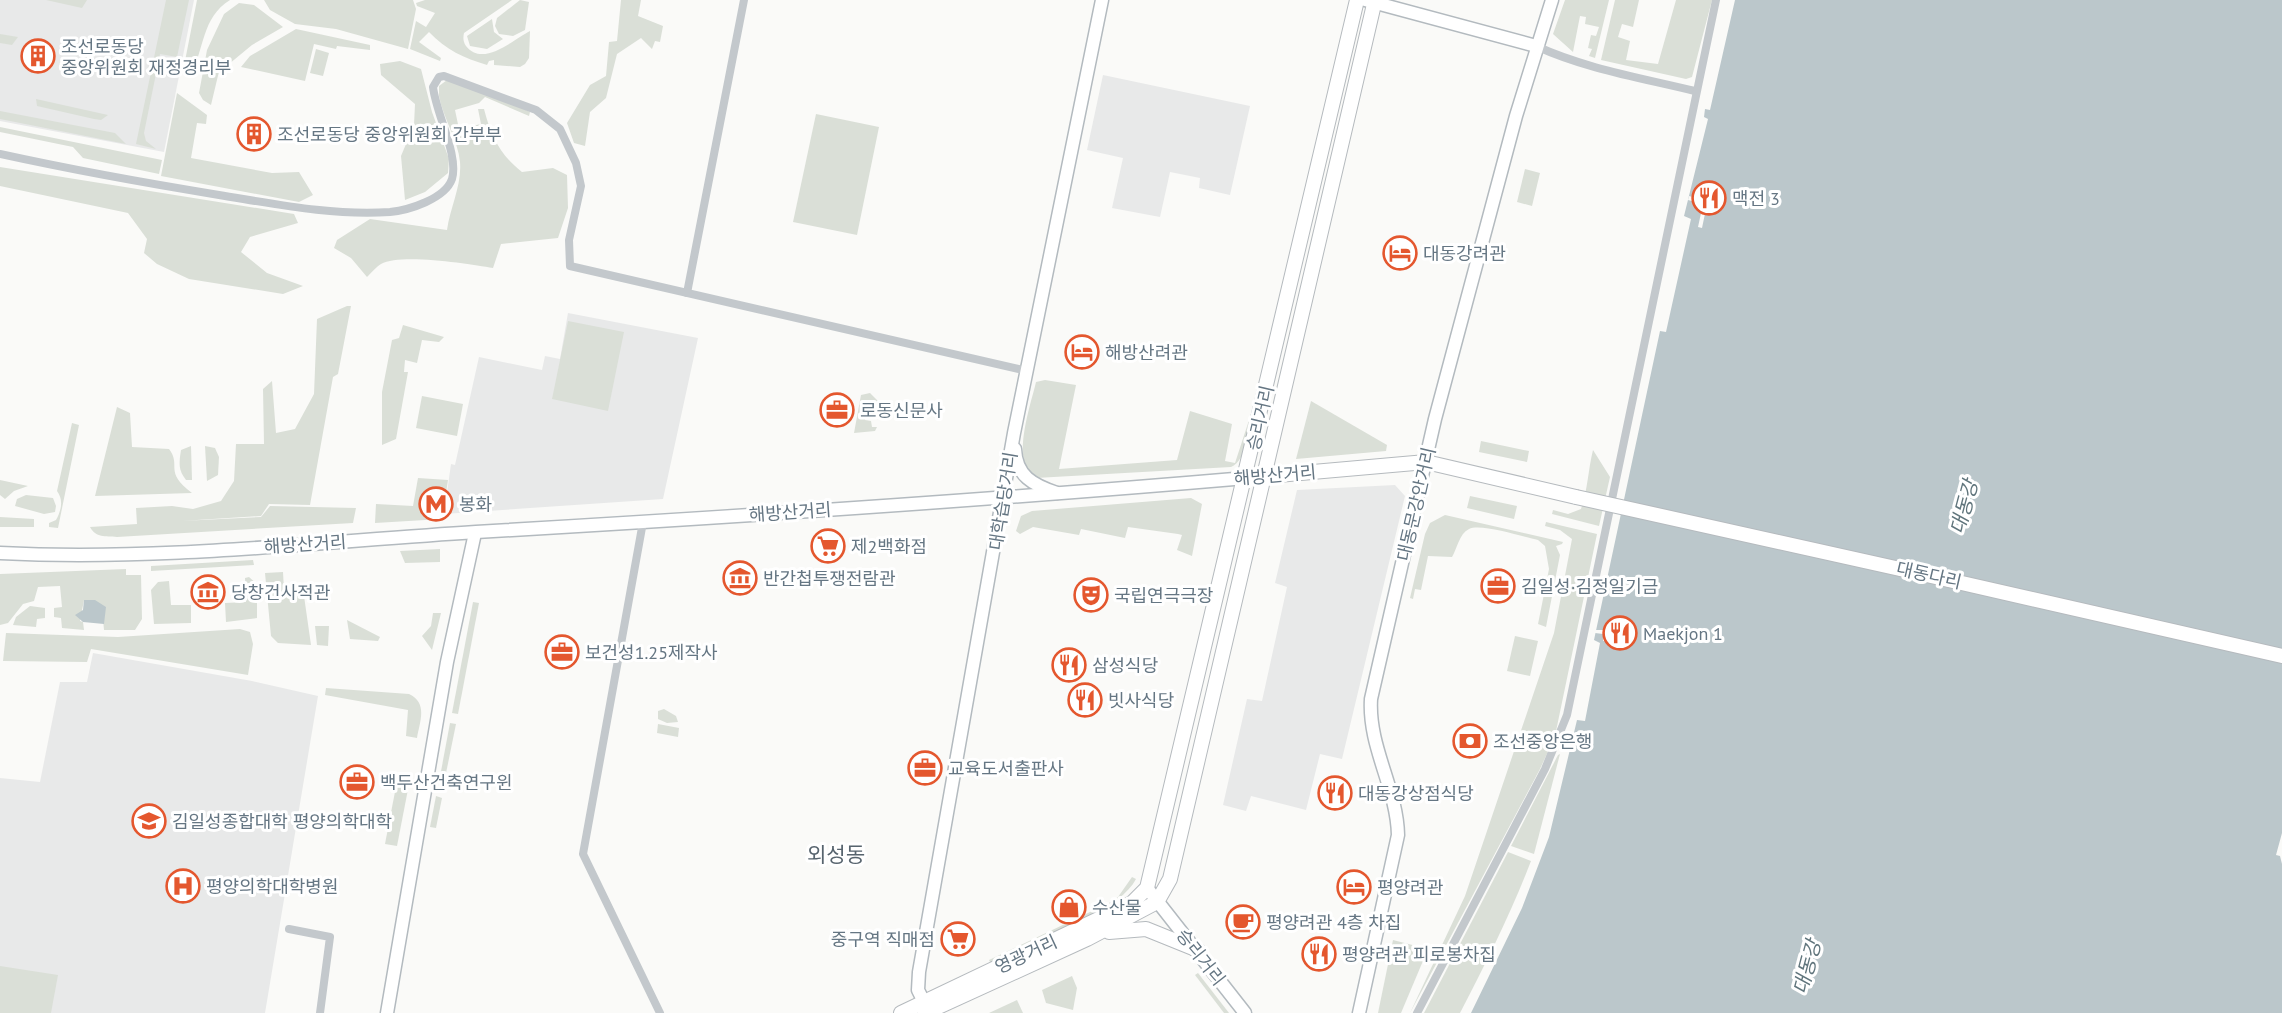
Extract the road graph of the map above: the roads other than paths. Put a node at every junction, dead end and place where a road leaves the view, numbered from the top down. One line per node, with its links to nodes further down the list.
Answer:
1 (744, 0): 10 (street)
2 (1102, 0): 11 (main road, 대학습당거리)
3 (1357, 0): 15 (main road, 승리거리)
4 (1552, 0): 7 (main road, 대동문강안거리)
5 (1716, 0): 8 (street)
6 (1371, 1): 7 (main road); 14 (main road, 승리거리)
7 (1536, 46): 8 (street); 13 (main road, 대동문강안거리)
8 (1695, 91): 35 (street)
9 (0, 154): 10 (street)
10 (687, 293): 11 (street)
11 (1027, 370): 12 (main road, 대학습당거리)
12 (1014, 433): 16 (main road); 18 (main road, 대학습당거리)
13 (1426, 462): 14 (main road, 해방산거리); 17 (main road, 해방산거리); 34 (main road, 대동문강안거리)
14 (1263, 477): 15 (main road, 해방산거리); 24 (main road, 승리거리)
15 (1246, 478): 16 (main road, 해방산거리); 23 (main road, 승리거리)
16 (1061, 494): 18 (main road, 해방산거리)
17 (1576, 497): 22 (main road, 대동다리, bridge)
18 (1003, 499): 19 (main road, 해방산거리); 28 (main road, 대학습당거리)
19 (643, 522): 20 (main road, 해방산거리); 31 (street)
20 (475, 532): 21 (main road, 해방산거리); 30 (main road)
21 (0, 554)
22 (2282, 656)
23 (1147, 888): 24 (main road, 승리거리); 28 (main road, 영광거리)
24 (1157, 902): 26 (main road, 영광거리); 27 (main road, 승리거리)
25 (289, 929): 29 (street)
26 (1087, 939): 27 (main road); 28 (main road, 영광거리)
27 (1198, 950): 33 (main road, 승리거리)
28 (925, 1007): 32 (main road, 영광거리)
29 (320, 1013)
30 (387, 1013)
31 (660, 1013)
32 (901, 1013)
33 (1245, 1013)
34 (1359, 1013)
35 (1418, 1013)

